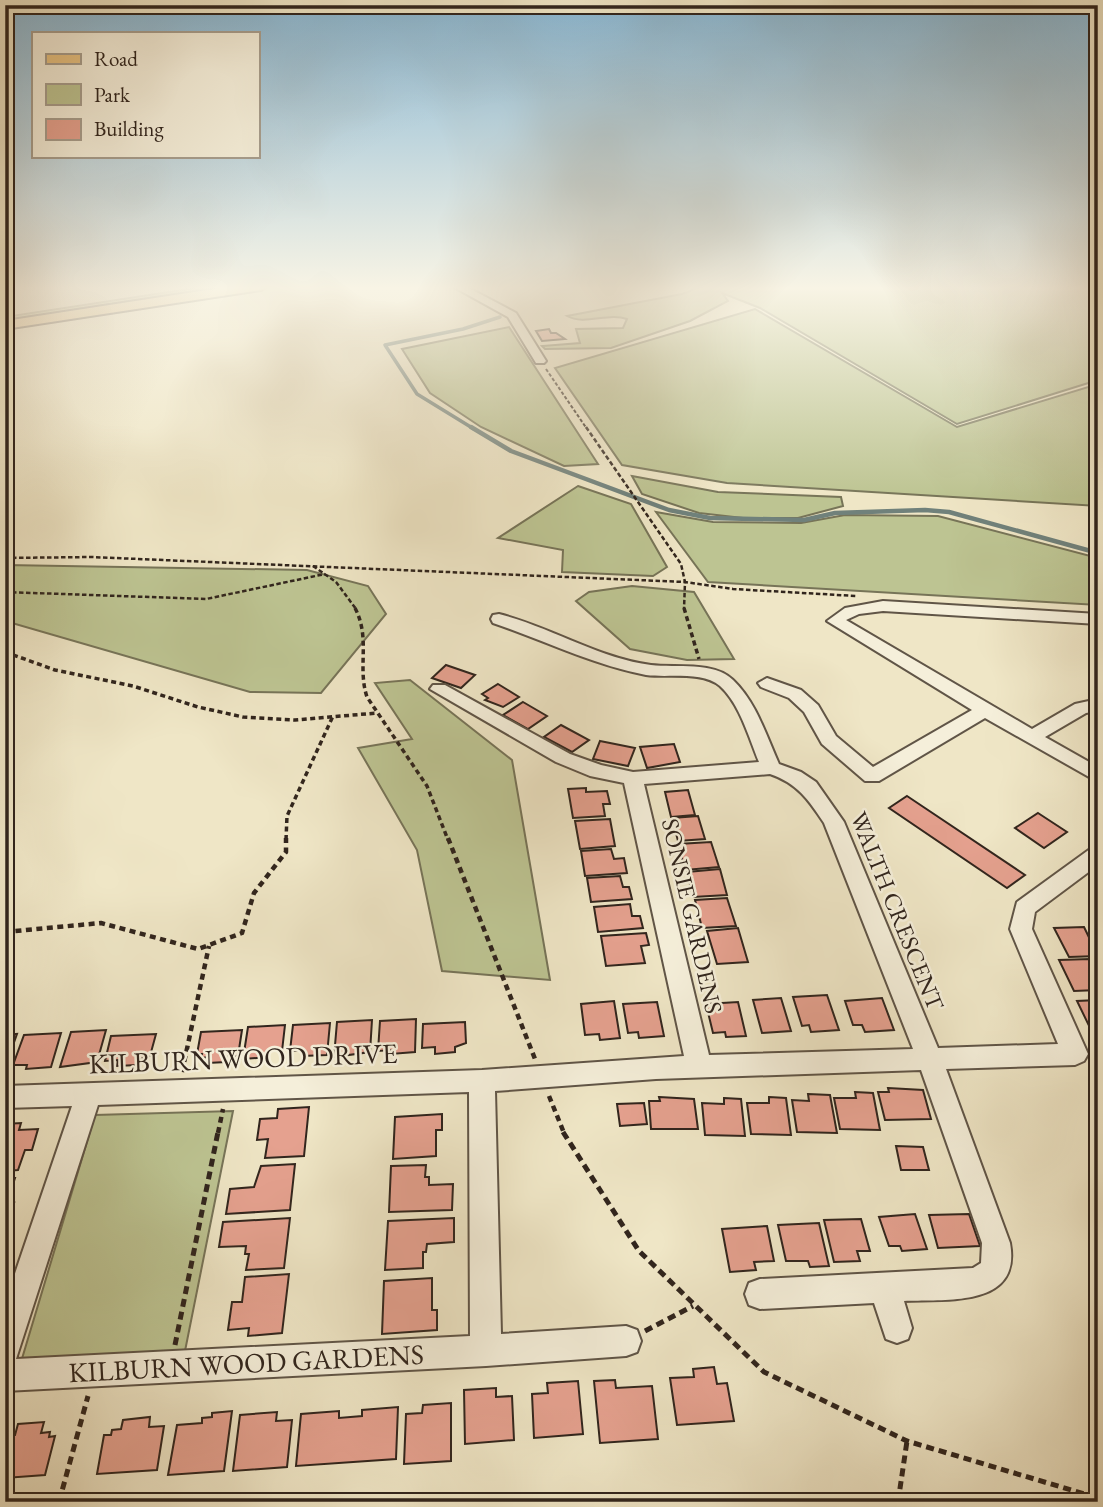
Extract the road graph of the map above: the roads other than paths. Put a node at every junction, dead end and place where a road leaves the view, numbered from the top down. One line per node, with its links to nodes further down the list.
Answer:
1 (537, 356): 2 (street)
2 (540, 361)
3 (499, 619): 10 (street)
4 (1098, 619): 8 (street)
5 (767, 683): 8 (street)
6 (439, 690): 12 (street)
7 (1098, 705): 9 (street)
8 (985, 710): 9 (street)
9 (1031, 737): 11 (street)
10 (771, 768): 12 (street); 14 (street, WALTH CRESCENT)
11 (1098, 776)
12 (633, 778): 15 (street, SONSIE GARDENS)
13 (1098, 854): 14 (street, KILBURN WOOD DRIVE)
14 (930, 1060): 15 (street, KILBURN WOOD DRIVE); 19 (street)
15 (699, 1066): 16 (street, KILBURN WOOD DRIVE)
16 (482, 1081): 17 (street, KILBURN WOOD DRIVE); 24 (street)
17 (89, 1094): 18 (street, KILBURN WOOD DRIVE); 23 (street)
18 (5, 1097)
19 (885, 1289): 20 (street); 21 (street)
20 (760, 1294)
21 (897, 1328)
22 (626, 1340): 24 (street, KILBURN WOOD GARDENS)
23 (5, 1349)
24 (486, 1352): 25 (street, KILBURN WOOD GARDENS)
25 (5, 1375)

